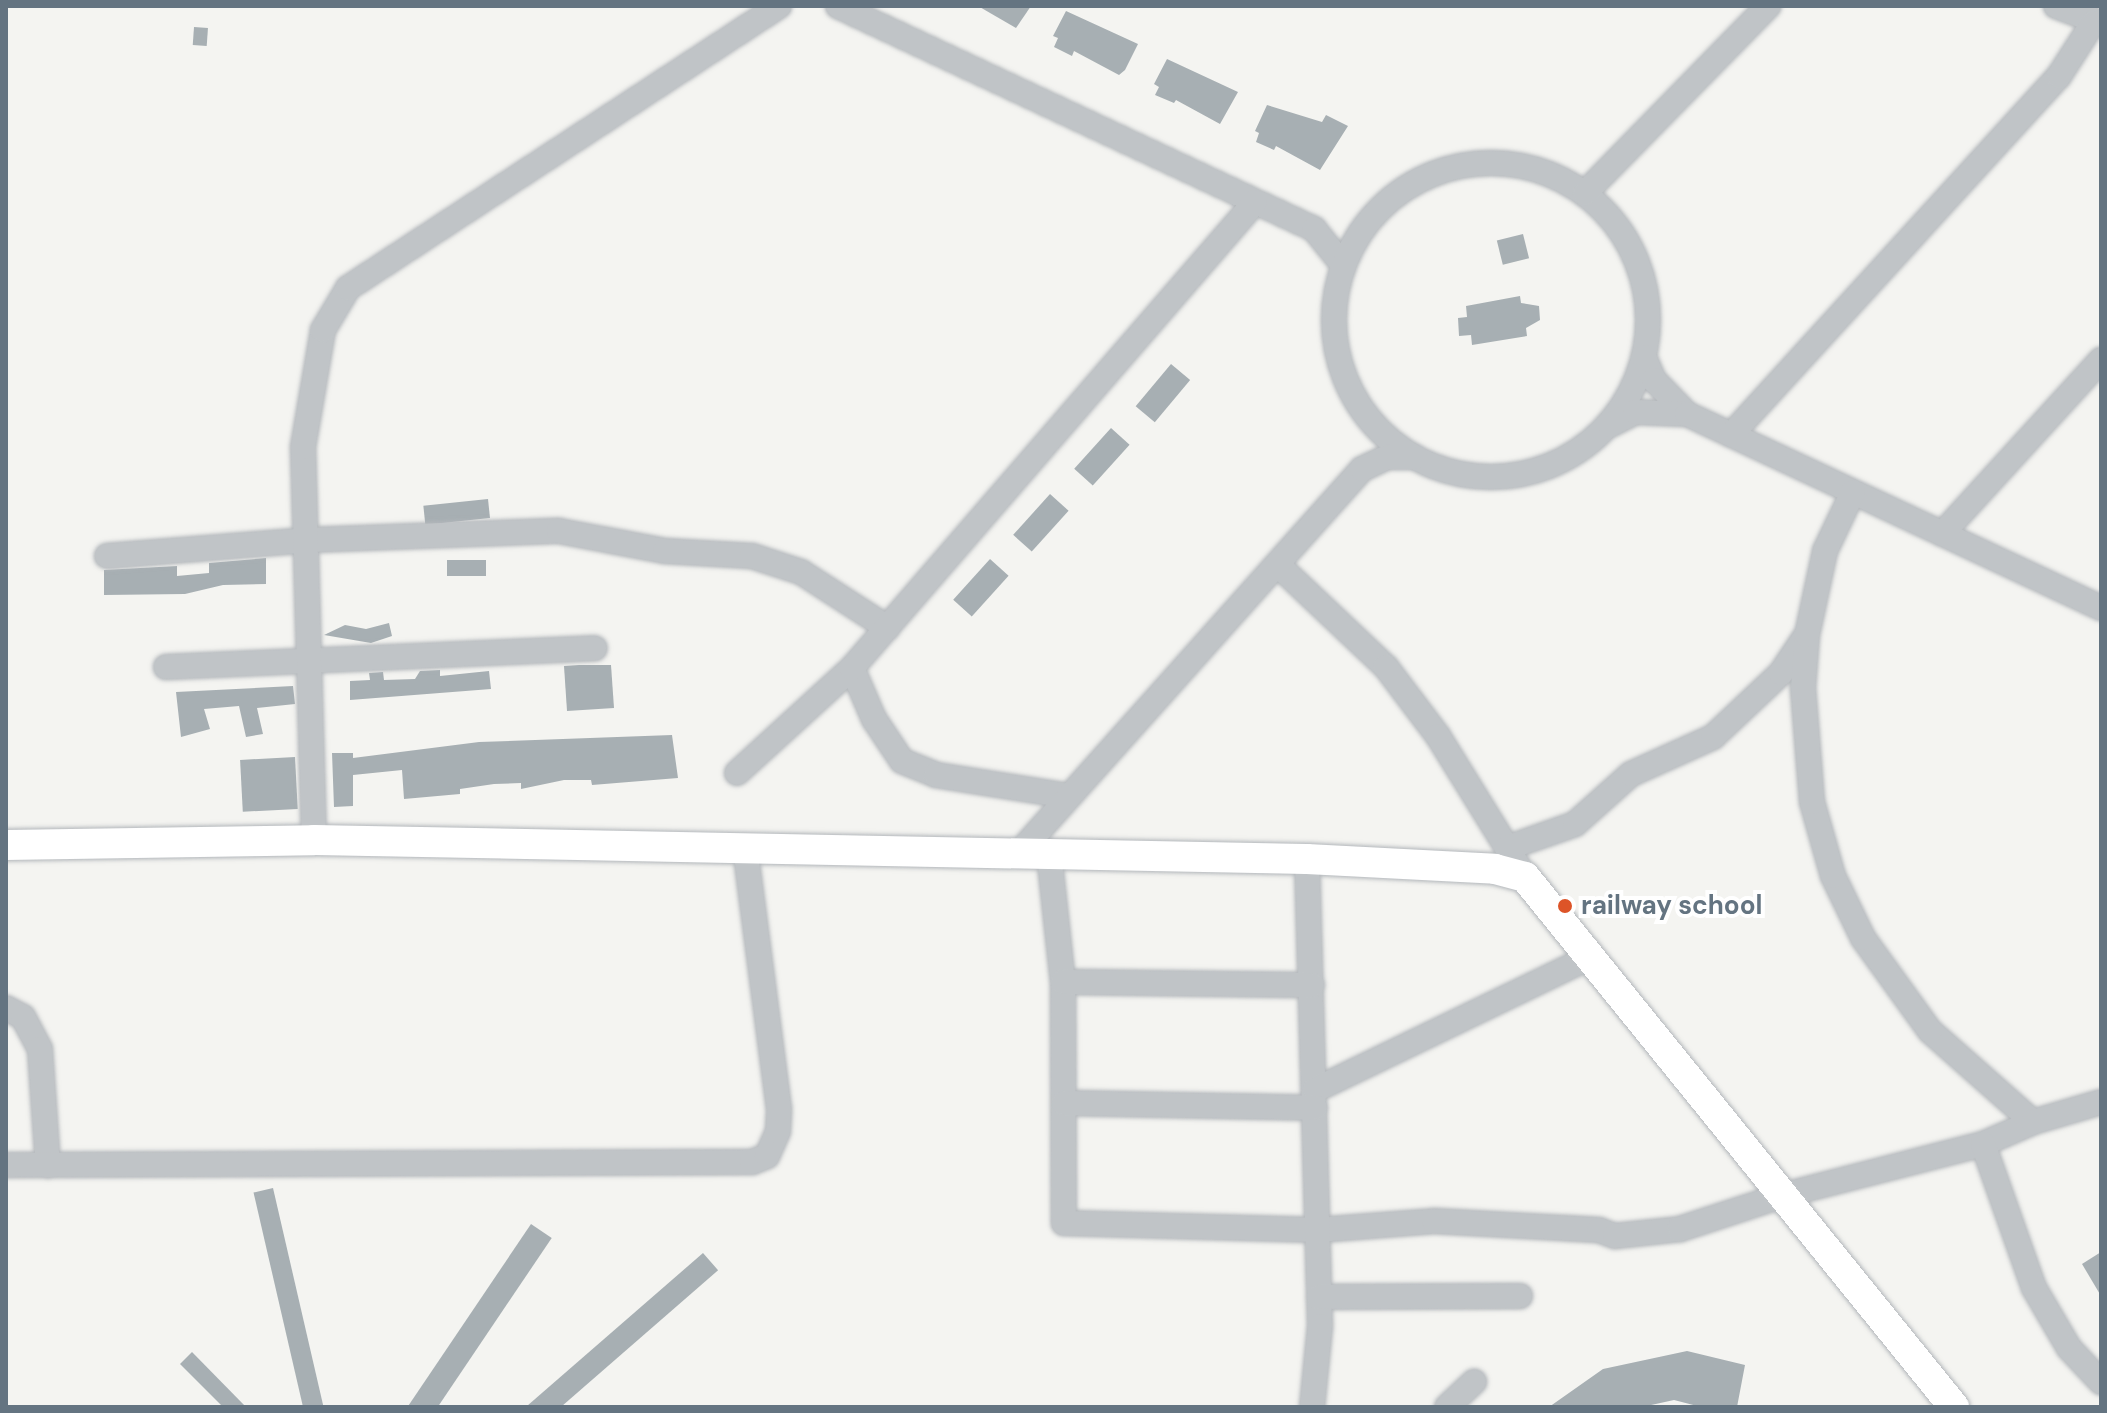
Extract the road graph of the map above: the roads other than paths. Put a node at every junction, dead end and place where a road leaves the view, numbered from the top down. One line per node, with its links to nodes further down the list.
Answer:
1 (779, 6): 21 (street)
2 (838, 6): 7 (street)
3 (1768, 6): 6 (street)
4 (2056, 6): 5 (street)
5 (2097, 23): 16 (street)
6 (1585, 193): 8 (street); 11 (street)
7 (1255, 202): 9 (street); 25 (street)
8 (1364, 227): 9 (street); 10 (street)
9 (1314, 229): 10 (street)
10 (1343, 265): 14 (street)
11 (1644, 357): 13 (street); 15 (street)
12 (2101, 360): 20 (street)
13 (1687, 414): 15 (street); 16 (street)
14 (1367, 415): 17 (street); 18 (street)
15 (1605, 428): 17 (street)
16 (1731, 435): 19 (street)
17 (1415, 457): 18 (street)
18 (1362, 469): 23 (street)
19 (1853, 492): 20 (street); 26 (street)
20 (1942, 534): 24 (street)
21 (309, 540): 22 (street); 25 (street); 28 (street)
22 (107, 556)
23 (1278, 565): 32 (street); 36 (street)
24 (2101, 608)
25 (888, 628): 30 (street)
26 (1807, 635): 36 (street); 48 (street)
27 (595, 648): 28 (street)
28 (306, 663): 29 (street); 33 (street)
29 (166, 667)
30 (852, 668): 31 (street); 32 (street)
31 (737, 773)
32 (1068, 796): 37 (street)
33 (314, 840): 34 (main road); 35 (main road)
34 (6, 845)
35 (745, 848): 37 (main road); 51 (street)
36 (1507, 848): 40 (street)
37 (1018, 854): 38 (main road)
38 (1049, 854): 39 (main road); 42 (street)
39 (1307, 859): 40 (main road); 43 (street)
40 (1525, 877): 41 (main road)
41 (1590, 957): 45 (street); 52 (main road)
42 (1063, 982): 43 (street); 47 (street)
43 (1312, 985): 45 (street)
44 (6, 1008): 51 (street)
45 (1315, 1099): 47 (street); 53 (street)
46 (2101, 1102): 48 (street)
47 (1064, 1103): 53 (street)
48 (2033, 1122): 49 (street)
49 (1983, 1144): 52 (street); 57 (street)
50 (6, 1165): 51 (street)
51 (48, 1166)
52 (1784, 1195): 53 (street); 60 (main road)
53 (1318, 1230): 55 (street)
54 (1520, 1296): 55 (street)
55 (1319, 1297): 58 (street)
56 (1474, 1382): 59 (street)
57 (2101, 1382)
58 (1312, 1407)
59 (1447, 1407)
60 (1954, 1407)

